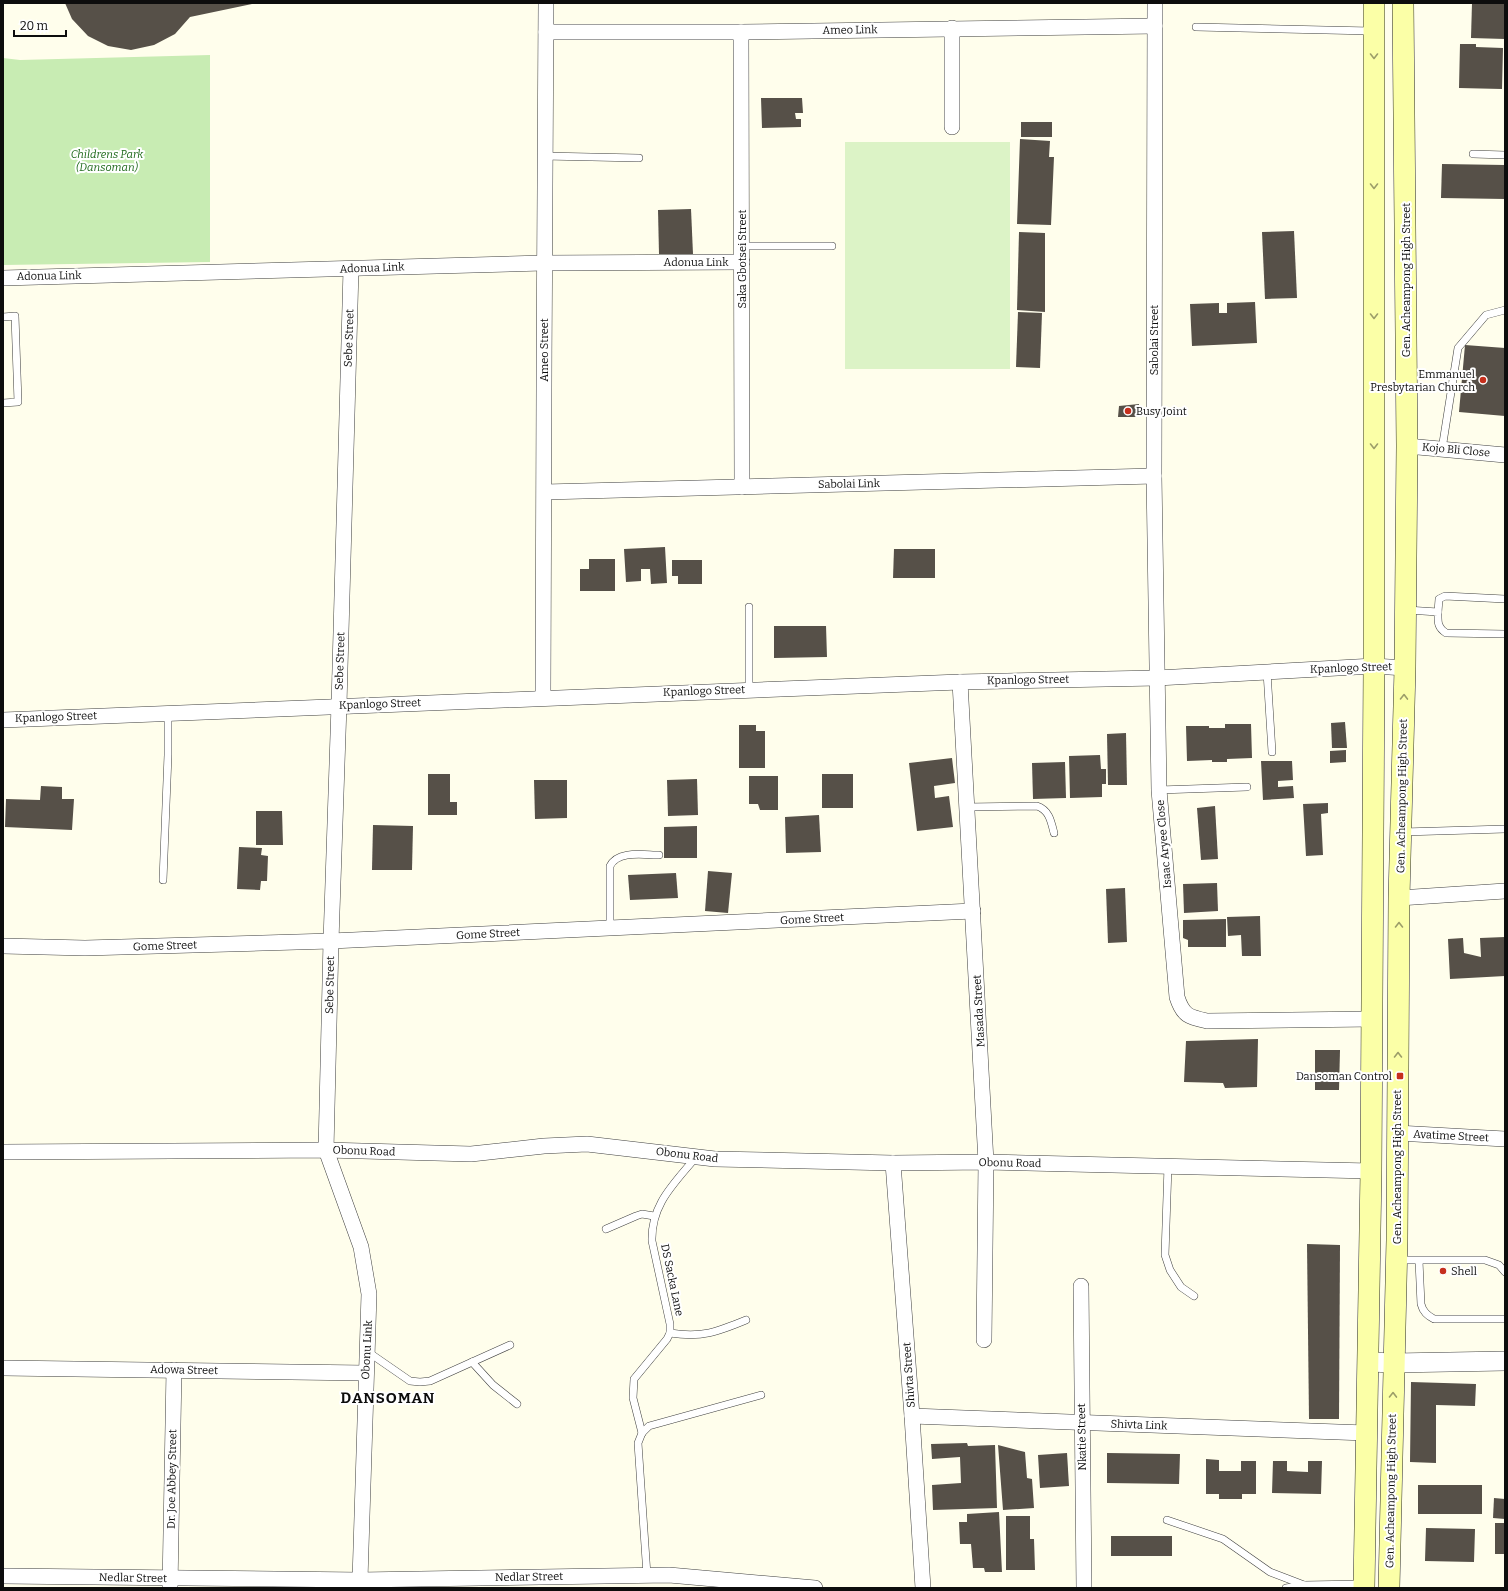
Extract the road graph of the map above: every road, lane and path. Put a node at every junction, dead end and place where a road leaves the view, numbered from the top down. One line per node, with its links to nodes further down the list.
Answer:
1 (546, 3): 9 (street, Ameo Street)
2 (1154, 3): 5 (street, Sabolai Street)
3 (1374, 3): 8 (main road)
4 (1403, 3): 25 (main road, Gen. Acheampong High Street)
5 (1155, 26): 7 (street, Ameo Link); 28 (street, Sabolai Street)
6 (1196, 27): 8 (lane)
7 (952, 28): 10 (street, Ameo Link); 11 (street)
8 (1374, 31): 36 (main road, one-way to 36)
9 (546, 32): 10 (street, Ameo Link); 14 (street, Ameo Street)
10 (741, 32): 16 (street, Saka Gbotsei Street)
11 (952, 127)
12 (1473, 154): 13 (lane)
13 (1505, 155)
14 (544, 156): 15 (lane); 19 (street, Ameo Street)
15 (638, 158)
16 (742, 246): 17 (lane); 18 (street, Saka Gbotsei Street)
17 (832, 246)
18 (742, 262): 19 (street, Adonua Link); 29 (street, Saka Gbotsei Street)
19 (543, 263): 20 (street, Adonua Link); 30 (street, Ameo Street)
20 (351, 269): 21 (street, Adonua Link); 43 (street, Sebe Street)
21 (3, 278)
22 (1505, 310): 26 (lane)
23 (3, 317): 24 (lane)
24 (3, 403)
25 (1407, 446): 26 (street, Kojo Bli Close); 33 (main road, Gen. Acheampong High Street)
26 (1442, 449): 27 (street, Kojo Bli Close)
27 (1505, 455)
28 (1154, 476): 29 (street, Sabolai Link); 39 (street, Sabolai Street)
29 (742, 487): 30 (street, Sabolai Link)
30 (544, 492): 42 (street, Ameo Street)
31 (1505, 599): 34 (lane)
32 (749, 607): 41 (lane)
33 (1405, 610): 34 (lane); 37 (main road, Gen. Acheampong High Street)
34 (1438, 612): 35 (lane)
35 (1505, 634)
36 (1374, 666): 37 (street, Kpanlogo Street); 38 (street, Kpanlogo Street); 61 (main road)
37 (1405, 668): 52 (main road, Gen. Acheampong High Street, one-way to 37)
38 (1267, 672): 39 (street, Kpanlogo Street); 46 (lane)
39 (1157, 678): 40 (street, Kpanlogo Street); 48 (street, Isaac Aryee Close)
40 (960, 682): 41 (street, Kpanlogo Street); 49 (street, Masada Street)
41 (749, 690): 42 (street, Kpanlogo Street)
42 (543, 698): 43 (street, Kpanlogo Street)
43 (339, 705): 44 (street, Kpanlogo Street); 59 (street, Sebe Street)
44 (168, 713): 45 (street, Kpanlogo Street); 54 (lane)
45 (3, 720)
46 (1272, 752)
47 (1247, 787): 48 (lane)
48 (1159, 790): 61 (street, Isaac Aryee Close)
49 (967, 807): 51 (lane); 57 (street, Masada Street)
50 (1505, 829): 52 (lane)
51 (1054, 832)
52 (1401, 832): 56 (main road, Gen. Acheampong High Street)
53 (659, 855): 58 (lane)
54 (163, 880)
55 (1505, 891): 56 (street)
56 (1399, 898): 62 (main road, Gen. Acheampong High Street, one-way to 56)
57 (973, 911): 58 (street, Gome Street); 67 (street, Masada Street)
58 (610, 928): 59 (street, Gome Street)
59 (331, 941): 60 (street, Gome Street); 64 (street, Sebe Street)
60 (3, 946)
61 (1372, 1019): 70 (main road)
62 (1397, 1133): 63 (street, Avatime Street); 73 (main road, Gen. Acheampong High Street)
63 (1505, 1139)
64 (326, 1150): 65 (street, Obonu Road); 66 (street, Obonu Road); 83 (street, Obonu Link)
65 (3, 1152)
66 (696, 1157): 68 (street, Obonu Road); 71 (lane, DS Sacka Lane)
67 (986, 1162): 68 (street, Obonu Road); 69 (street, Obonu Road); 81 (street, Masada Street)
68 (893, 1163): 93 (street, Shivta Street)
69 (1168, 1166): 70 (street, Obonu Road); 77 (lane)
70 (1371, 1171): 86 (main road)
71 (654, 1216): 72 (lane); 80 (lane, DS Sacka Lane)
72 (606, 1229)
73 (1396, 1260): 74 (lane); 87 (main road, Gen. Acheampong High Street)
74 (1419, 1261): 75 (lane); 78 (lane)
75 (1505, 1272)
76 (1081, 1286): 94 (street, Nkatie Street)
77 (1194, 1296)
78 (1505, 1318)
79 (746, 1320): 80 (lane)
80 (670, 1333): 95 (lane, DS Sacka Lane)
81 (984, 1340)
82 (510, 1345): 85 (lane)
83 (368, 1352): 85 (lane); 90 (street, Obonu Link)
84 (1505, 1361): 87 (street)
85 (472, 1362): 92 (lane)
86 (1369, 1362): 87 (street); 96 (main road)
87 (1394, 1363): 108 (main road, Gen. Acheampong High Street, one-way to 87)
88 (3, 1368): 89 (street, Adowa Street)
89 (174, 1370): 90 (street, Adowa Street); 101 (street, Dr. Joe Abbey Street)
90 (365, 1373): 100 (street, Obonu Link)
91 (761, 1395): 95 (lane)
92 (517, 1404)
93 (912, 1416): 94 (street, Shivta Link); 105 (street, Shivta Street)
94 (1082, 1423): 96 (street, Shivta Link); 106 (street, Nkatie Street)
95 (642, 1433): 98 (lane, DS Sacka Lane)
96 (1366, 1433): 103 (main road)
97 (1167, 1520): 102 (lane)
98 (647, 1575): 100 (street, Nedlar Street); 104 (street, Nedlar Street)
99 (3, 1576): 101 (street, Nedlar Street)
100 (360, 1580): 101 (street, Nedlar Street)
101 (170, 1583)
102 (1304, 1585): 103 (lane); 107 (lane)
103 (1364, 1586)
104 (815, 1588)
105 (923, 1588)
106 (1084, 1588)
107 (1286, 1588)
108 (1389, 1588)

